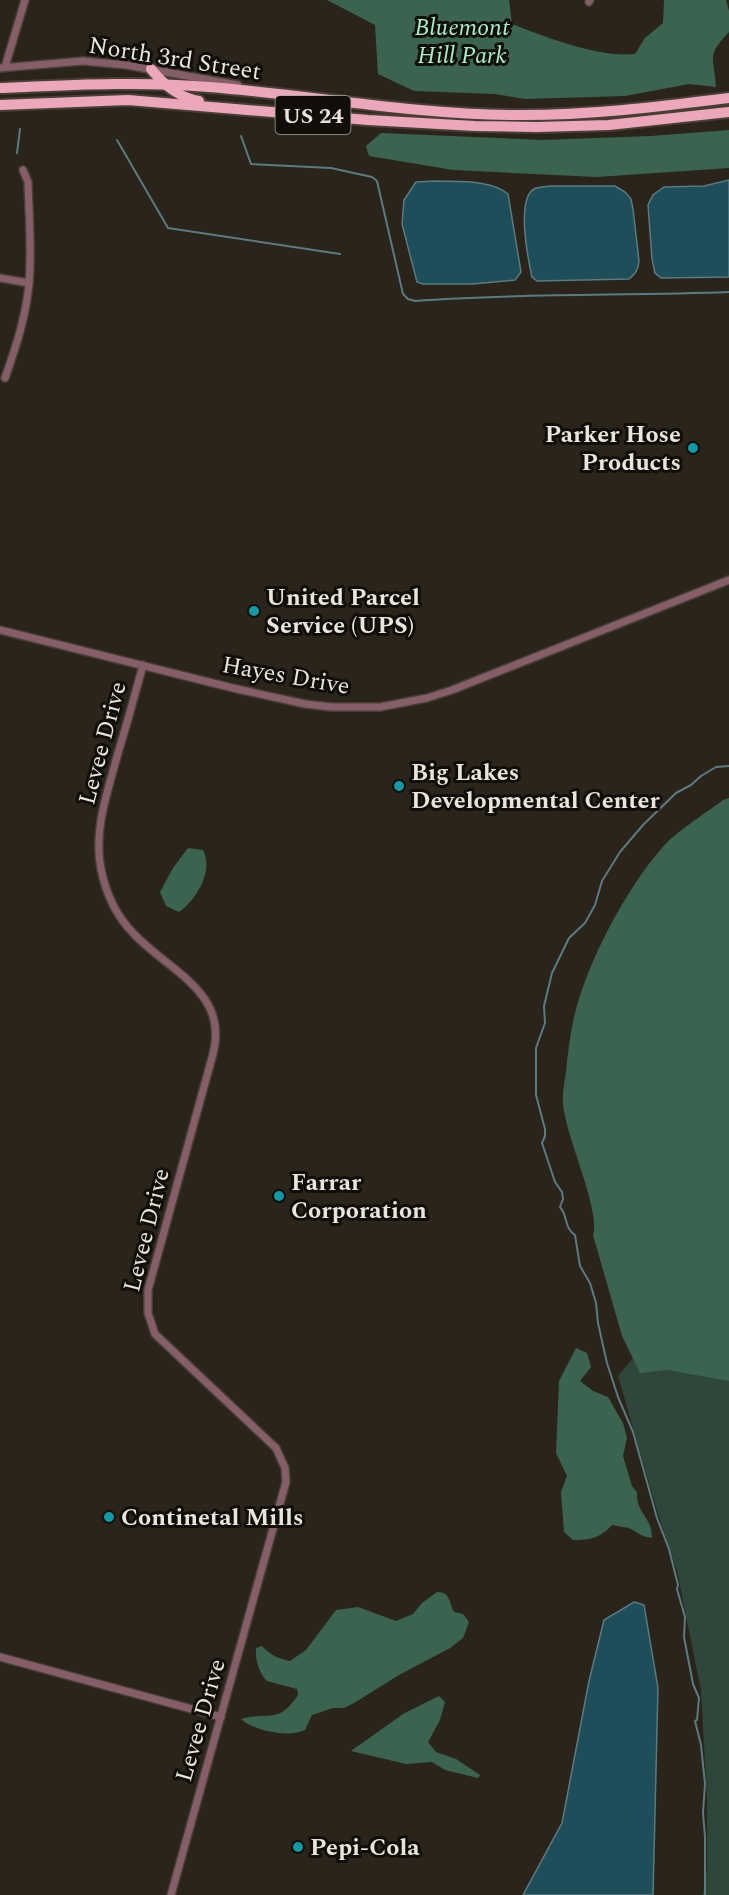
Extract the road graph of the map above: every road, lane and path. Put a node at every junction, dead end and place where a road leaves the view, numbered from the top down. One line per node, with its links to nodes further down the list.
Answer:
1 (25, 0): 2 (street)
2 (2, 68): 3 (street, North 3rd Street)
3 (151, 69): 4 (highway); 6 (street, North 3rd Street)
4 (163, 84): 5 (highway, US 24); 6 (highway, US 24); 9 (highway)
5 (0, 88)
6 (272, 94): 7 (highway, US 24)
7 (729, 98)
8 (0, 105): 9 (highway, US 24)
9 (226, 108): 10 (highway, US 24)
10 (729, 111)
11 (22, 170): 13 (street)
12 (0, 278): 13 (street)
13 (29, 283): 14 (street)
14 (4, 378)
15 (729, 580): 17 (street, Hayes Drive)
16 (0, 630): 17 (street, Hayes Drive)
17 (143, 665): 19 (street, Levee Drive)
18 (0, 1657): 19 (street)
19 (221, 1717): 20 (street, Levee Drive)
20 (171, 1895)

